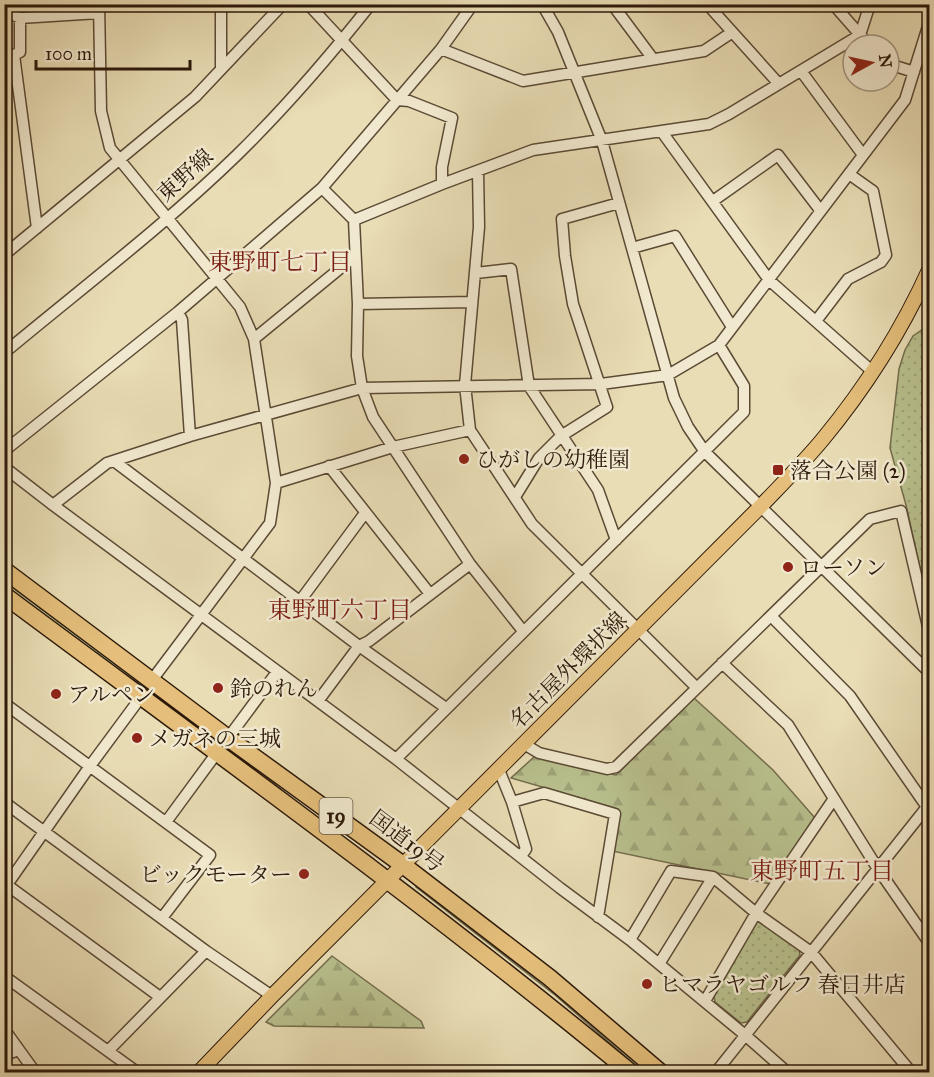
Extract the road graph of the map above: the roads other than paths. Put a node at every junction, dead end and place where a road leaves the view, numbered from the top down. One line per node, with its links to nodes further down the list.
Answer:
1 (13, 4): 13 (street)
2 (221, 4): 24 (street)
3 (283, 4): 24 (street)
4 (308, 4): 18 (street)
5 (371, 4): 18 (street, 東野線)
6 (472, 4): 20 (street)
7 (542, 4): 26 (street)
8 (615, 4): 22 (street)
9 (707, 4): 15 (street)
10 (833, 4): 16 (street)
11 (870, 4): 17 (street)
12 (99, 9): 13 (street); 33 (street)
13 (20, 18): 21 (street)
14 (930, 20): 27 (street)
15 (731, 33): 22 (street); 28 (street)
16 (858, 33)
17 (861, 33)
18 (341, 41): 29 (street); 41 (street, 東野線)
19 (841, 47): 25 (street)
20 (441, 49): 26 (street); 29 (street)
21 (9, 55): 43 (street)
22 (653, 59): 26 (street)
23 (901, 68): 27 (street)
24 (221, 69): 33 (street)
25 (801, 71): 28 (street); 32 (street)
26 (573, 72): 31 (street)
27 (914, 72): 32 (street)
28 (779, 84): 30 (street)
29 (397, 100): 36 (street); 37 (street)
30 (662, 132): 31 (street); 38 (street)
31 (602, 141): 34 (street); 39 (street)
32 (863, 155): 35 (street)
33 (120, 161): 41 (street); 43 (street)
34 (478, 171): 36 (street); 48 (street)
35 (849, 174): 40 (street); 54 (street)
36 (442, 184): 42 (street)
37 (322, 188): 42 (street); 49 (street)
38 (712, 201): 40 (street); 50 (street)
39 (619, 203): 44 (street); 61 (street)
40 (820, 210): 50 (street)
41 (168, 217): 49 (street); 58 (street, 東野線)
42 (354, 220): 46 (street)
43 (37, 228): 45 (street)
44 (632, 248): 55 (street); 60 (street)
45 (6, 251)
46 (354, 257): 52 (street); 56 (street)
47 (930, 268): 59 (main road, 名古屋外環状線)
48 (476, 273): 51 (street); 63 (street)
49 (217, 278): 53 (street); 56 (street)
50 (769, 280): 54 (street); 55 (street)
51 (472, 302): 52 (street); 62 (street)
52 (358, 304): 64 (street)
53 (178, 312): 67 (street); 70 (street)
54 (816, 321): 59 (street)
55 (732, 327): 57 (street)
56 (254, 339): 65 (street)
57 (719, 345): 60 (street); 71 (street)
58 (4, 353)
59 (873, 372): 78 (main road, 名古屋外環状線)
60 (668, 375): 61 (street); 71 (street)
61 (601, 384): 63 (street); 68 (street)
62 (465, 385): 63 (street); 64 (street); 66 (street)
63 (529, 386): 68 (street)
64 (362, 387): 65 (street); 69 (street)
65 (266, 415): 67 (street); 75 (street)
66 (470, 430): 69 (street); 76 (street)
67 (190, 436): 72 (street)
68 (561, 436): 76 (street); 80 (street)
69 (393, 447): 73 (street); 82 (street)
70 (4, 451)
71 (705, 452): 78 (street); 80 (street)
72 (114, 461): 77 (street); 81 (street)
73 (329, 466): 75 (street); 79 (street)
74 (4, 467): 77 (street)
75 (276, 483): 81 (street)
76 (515, 497): 85 (street)
77 (53, 505): 89 (street)
78 (761, 506): 83 (street); 91 (main road, 名古屋外環状線)
79 (365, 513): 86 (street); 88 (street)
80 (616, 540): 85 (street)
81 (243, 558): 88 (street); 89 (street)
82 (470, 564): 86 (street); 92 (street)
83 (821, 566): 90 (street); 93 (street); 97 (street)
84 (4, 570): 98 (highway, 国道19号 / 19)
85 (582, 574): 91 (street); 92 (street)
86 (429, 594): 94 (street)
87 (4, 596): 100 (highway, 国道19号 / 19)
88 (300, 601): 94 (street)
89 (201, 615): 96 (street); 98 (street)
90 (771, 616): 95 (street); 113 (street)
91 (639, 628): 99 (street); 105 (main road, 名古屋外環状線)
92 (523, 631): 103 (street)
93 (930, 635)
94 (359, 646): 101 (street); 103 (street)
95 (722, 663): 99 (street); 110 (street)
96 (278, 672): 101 (street); 104 (street)
97 (930, 673)
98 (152, 680): 104 (highway, 国道19号 / 19)
99 (697, 688): 105 (street)
100 (141, 697): 106 (highway, 国道19号 / 19); 108 (street)
101 (318, 701): 107 (street)
102 (4, 703): 108 (street)
103 (446, 708): 107 (street)
104 (228, 738): 118 (highway, 国道19号 / 19)
105 (524, 744): 109 (main road, 名古屋外環状線)
106 (216, 754): 115 (street); 121 (highway, 国道19号 / 19)
107 (396, 759): 114 (street)
108 (90, 766): 115 (street); 116 (street)
109 (499, 771): 112 (street); 114 (main road, 名古屋外環状線)
110 (833, 801): 119 (street); 123 (street)
111 (4, 802): 116 (street)
112 (512, 802): 117 (street); 124 (street)
113 (929, 806): 119 (street)
114 (460, 809): 117 (street); 118 (main road, 名古屋外環状線)
115 (166, 822): 125 (street)
116 (45, 832): 122 (street); 125 (street)
117 (521, 856): 124 (street)
118 (403, 865): 121 (main road, 名古屋外環状線); 144 (highway, 国道19号 / 19)
119 (878, 869): 127 (street); 129 (street)
120 (713, 877): 123 (street); 126 (street); 130 (street)
121 (388, 881): 132 (main road, 名古屋外環状線); 143 (highway, 国道19号 / 19)
122 (6, 887): 133 (street)
123 (756, 913): 129 (street); 134 (street)
124 (598, 917): 126 (street)
125 (162, 918): 128 (street)
126 (630, 940): 130 (street)
127 (930, 944)
128 (206, 951): 132 (street); 133 (street)
129 (811, 952): 136 (street); 147 (street)
130 (659, 964): 134 (street)
131 (4, 976): 138 (street)
132 (272, 996): 142 (main road, 名古屋外環状線)
133 (160, 998): 138 (street)
134 (705, 1001): 136 (street)
135 (4, 1029): 137 (street)
136 (745, 1035): 145 (street); 146 (street)
137 (18, 1050): 139 (street); 140 (street)
138 (108, 1051): 141 (street)
139 (4, 1055)
140 (35, 1072)
141 (137, 1072)
142 (199, 1072)
143 (630, 1072)
144 (660, 1072)
145 (716, 1072)
146 (787, 1072)
147 (911, 1072)

